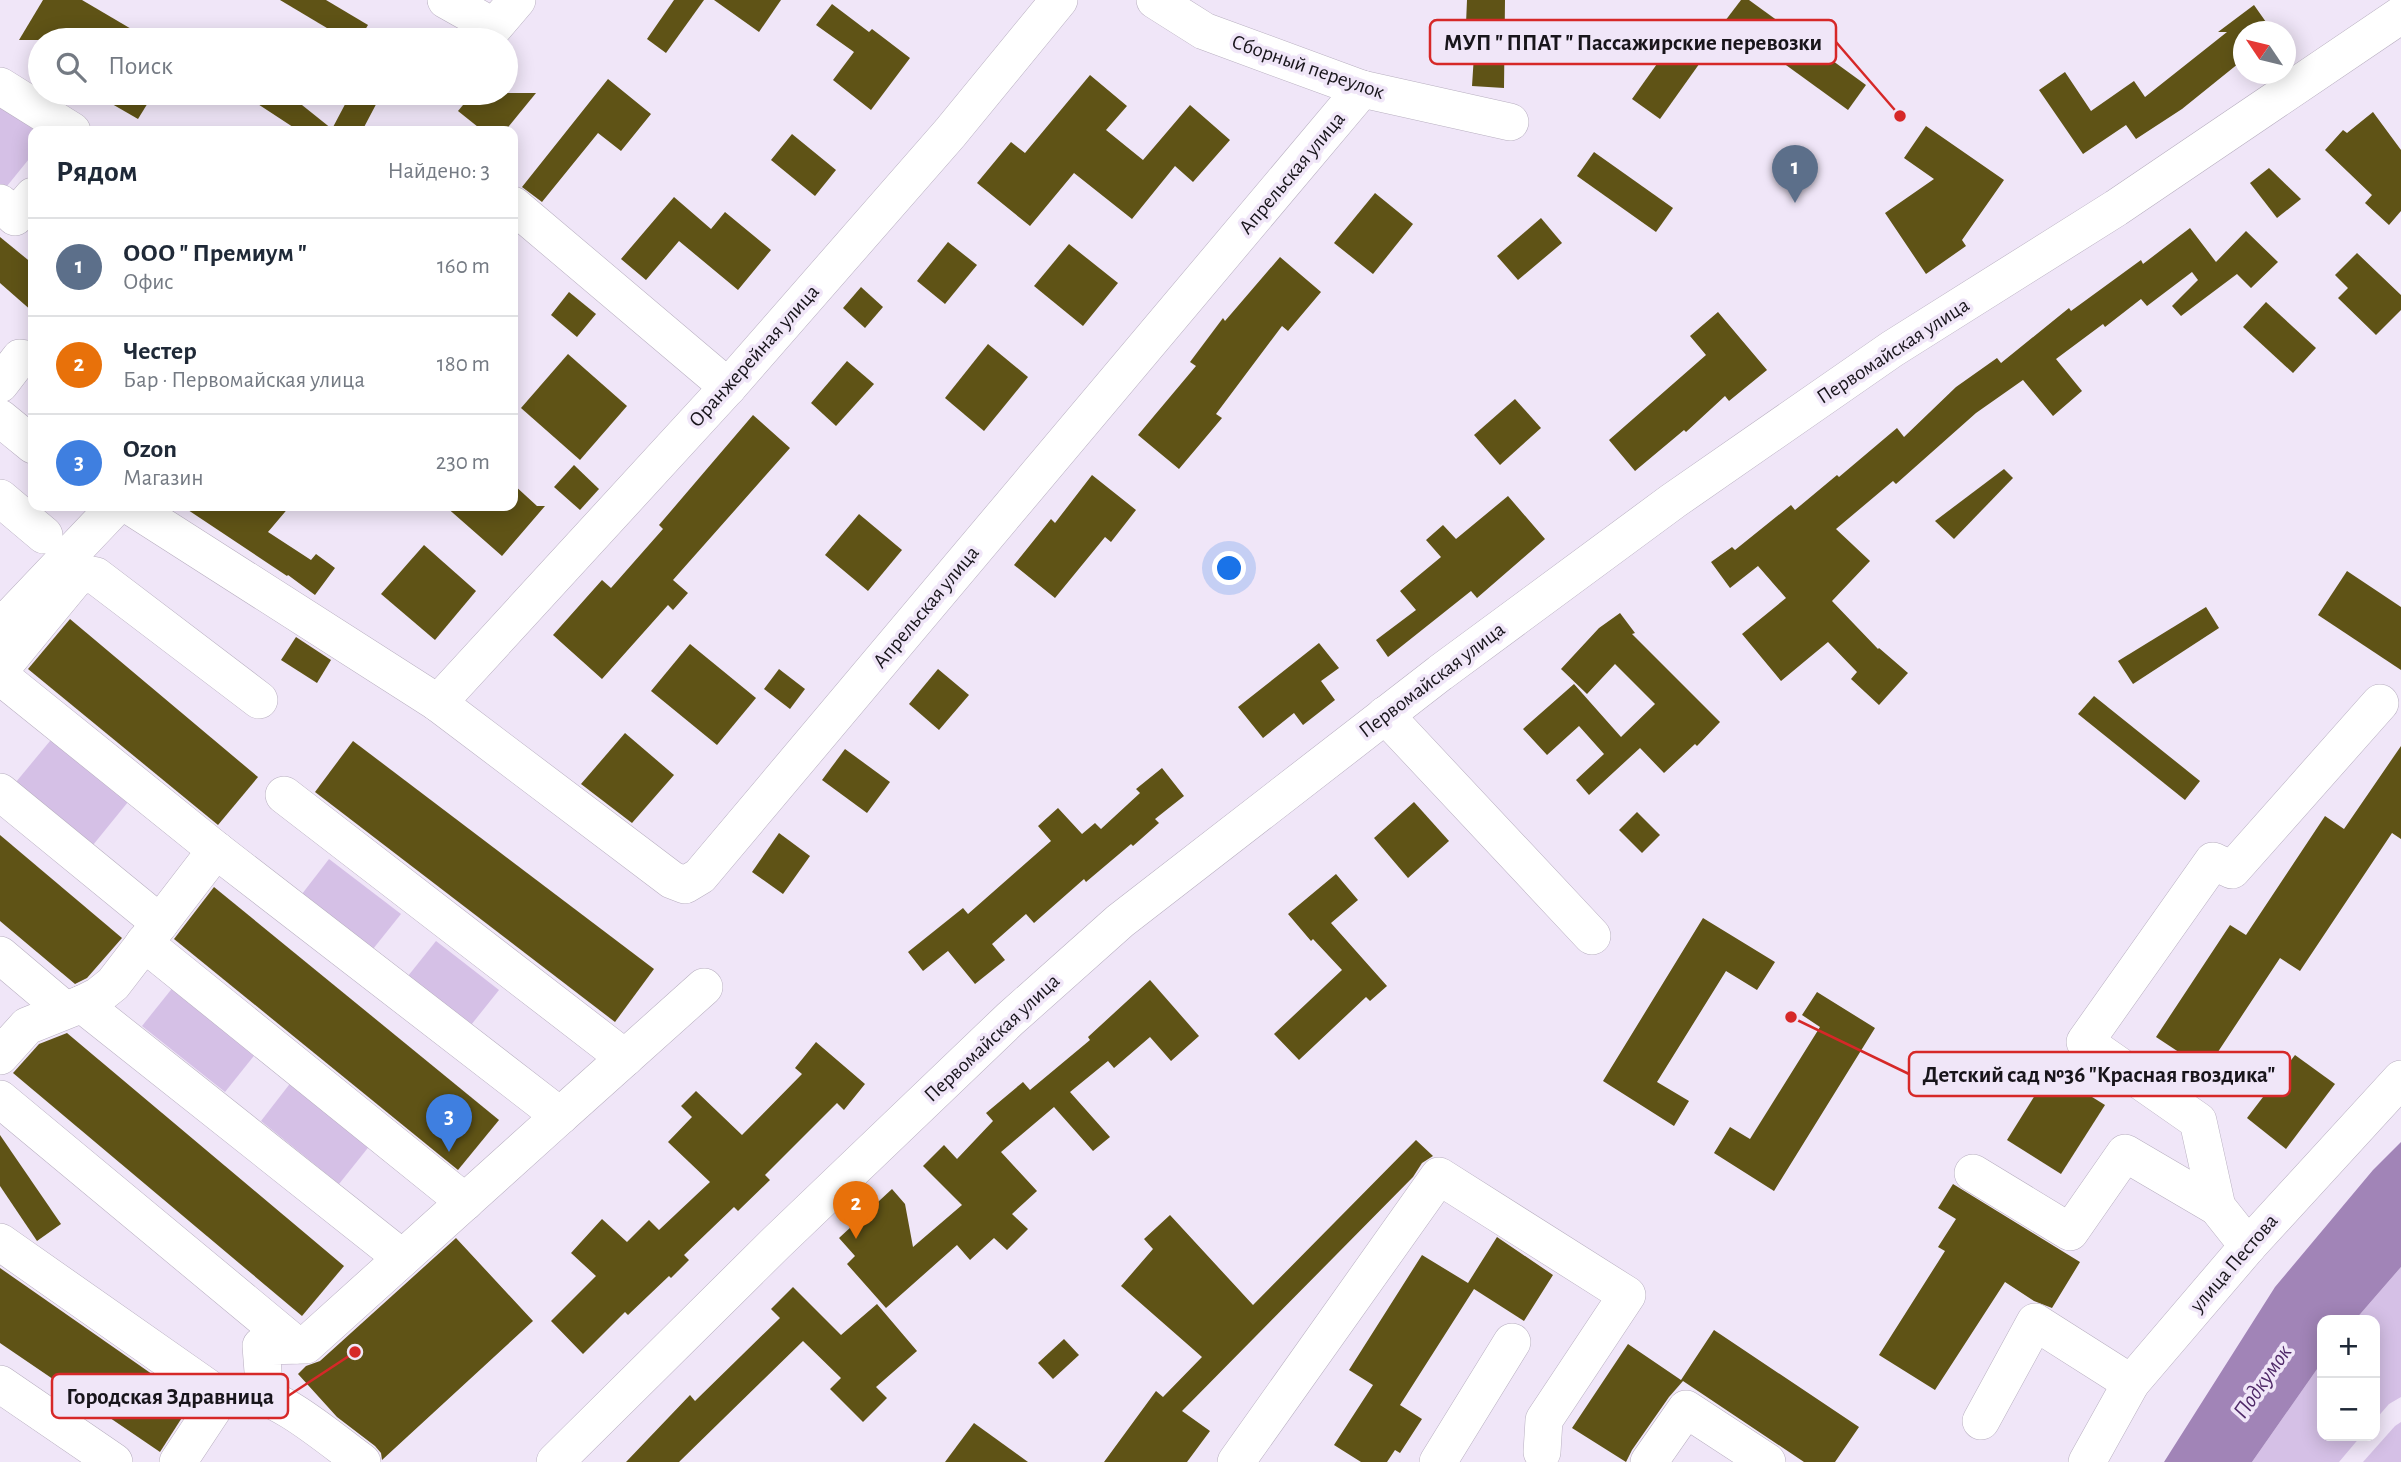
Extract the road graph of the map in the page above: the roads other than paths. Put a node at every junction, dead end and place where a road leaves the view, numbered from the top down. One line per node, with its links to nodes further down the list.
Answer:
1 (446, 0): 2 (street)
2 (517, 0)
3 (1059, 0): 17 (street, Оранжерейная улица)
4 (1155, 0): 7 (street, Сборный переулок)
5 (2401, 15): 30 (street, Первомайская улица)
6 (0, 86): 8 (street)
7 (1362, 89): 10 (street, Сборный переулок); 28 (street, Апрельская улица)
8 (28, 104)
9 (30, 105): 11 (street)
10 (1510, 122)
11 (64, 126)
12 (28, 202): 13 (street)
13 (0, 204)
14 (518, 209): 17 (street)
15 (28, 359): 16 (street)
16 (0, 384)
17 (728, 387): 28 (street, Оранжерейная улица)
18 (0, 418): 19 (street)
19 (28, 441)
20 (0, 498): 23 (street)
21 (135, 511): 24 (street)
22 (143, 511): 28 (street)
23 (44, 535)
24 (0, 628)
25 (0, 670): 27 (street)
26 (0, 676): 33 (street)
27 (259, 700)
28 (438, 703)
29 (2380, 703): 46 (street)
30 (1385, 715): 35 (street); 61 (street, Первомайская улица)
31 (0, 793): 34 (street)
32 (284, 795): 40 (street)
33 (216, 850): 34 (street); 43 (street)
34 (152, 933): 38 (street); 45 (street)
35 (1592, 936)
36 (0, 955): 38 (street)
37 (704, 987): 40 (street)
38 (73, 1007): 39 (street); 49 (street)
39 (1, 1054)
40 (625, 1058): 43 (street)
41 (2401, 1079): 48 (street, улица Пестова)
42 (0, 1099): 51 (street)
43 (560, 1116): 45 (street)
44 (1973, 1173): 46 (street)
45 (466, 1202): 49 (street)
46 (2217, 1207): 48 (street)
47 (0, 1242): 54 (street)
48 (2248, 1246): 52 (street, улица Пестова)
49 (402, 1258): 51 (street)
50 (1512, 1342): 63 (street)
51 (296, 1345): 55 (street)
52 (2131, 1383): 56 (street); 66 (street, улица Пестова)
53 (0, 1384): 58 (street)
54 (221, 1397): 55 (street); 59 (street)
55 (265, 1397): 60 (street)
56 (1981, 1421)
57 (1548, 1459): 62 (street)
58 (114, 1462)
59 (178, 1462)
60 (362, 1462)
61 (555, 1462)
62 (1236, 1462)
63 (1438, 1462)
64 (1649, 1462): 65 (street)
65 (1767, 1462)
66 (2087, 1462)

